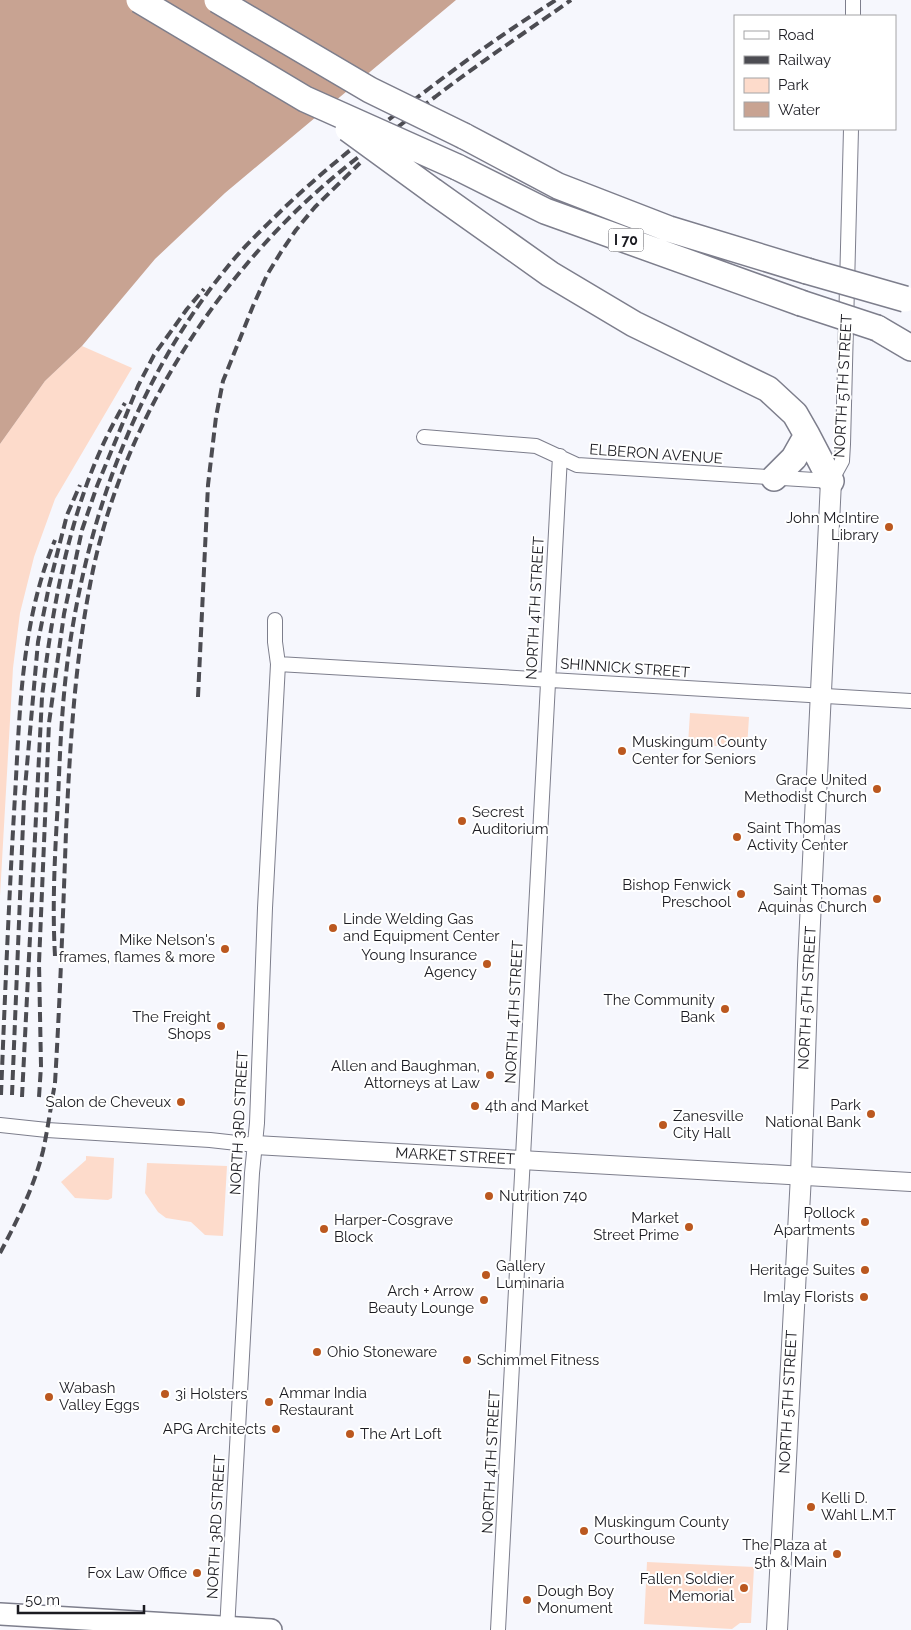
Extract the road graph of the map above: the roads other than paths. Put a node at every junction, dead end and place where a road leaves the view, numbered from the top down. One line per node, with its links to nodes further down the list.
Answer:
1 (140, 0): 5 (highway, I 70, bridge)
2 (217, 0): 7 (highway, I 70, bridge)
3 (854, 0): 4 (street)
4 (853, 15)
5 (305, 98): 8 (highway, I 70, bridge); 11 (highway, bridge)
6 (851, 130): 15 (street, NORTH 5TH STREET)
7 (908, 300)
8 (877, 328): 9 (highway, I 70); 10 (highway)
9 (911, 334)
10 (911, 348)
11 (808, 435): 14 (highway); 15 (highway)
12 (424, 437): 13 (street, ELBERON AVENUE)
13 (560, 456): 14 (street, ELBERON AVENUE); 18 (street, NORTH 4TH STREET)
14 (774, 478): 15 (street, ELBERON AVENUE)
15 (831, 481): 19 (main road, NORTH 5TH STREET)
16 (275, 620): 17 (street, NORTH 3RD STREET)
17 (278, 664): 18 (street, SHINNICK STREET); 22 (street, NORTH 3RD STREET)
18 (548, 679): 19 (street, SHINNICK STREET); 23 (street, NORTH 4TH STREET)
19 (822, 696): 20 (street, SHINNICK STREET); 24 (main road, NORTH 5TH STREET)
20 (911, 701)
21 (0, 1125): 22 (street, MARKET STREET)
22 (255, 1145): 23 (street, MARKET STREET); 27 (street, NORTH 3RD STREET)
23 (523, 1159): 24 (street, MARKET STREET); 29 (street, NORTH 4TH STREET)
24 (800, 1175): 25 (street, MARKET STREET); 30 (main road, NORTH 5TH STREET)
25 (911, 1182)
26 (0, 1614): 27 (main road)
27 (227, 1629): 28 (main road)
28 (271, 1630)
29 (498, 1630)
30 (777, 1630)

